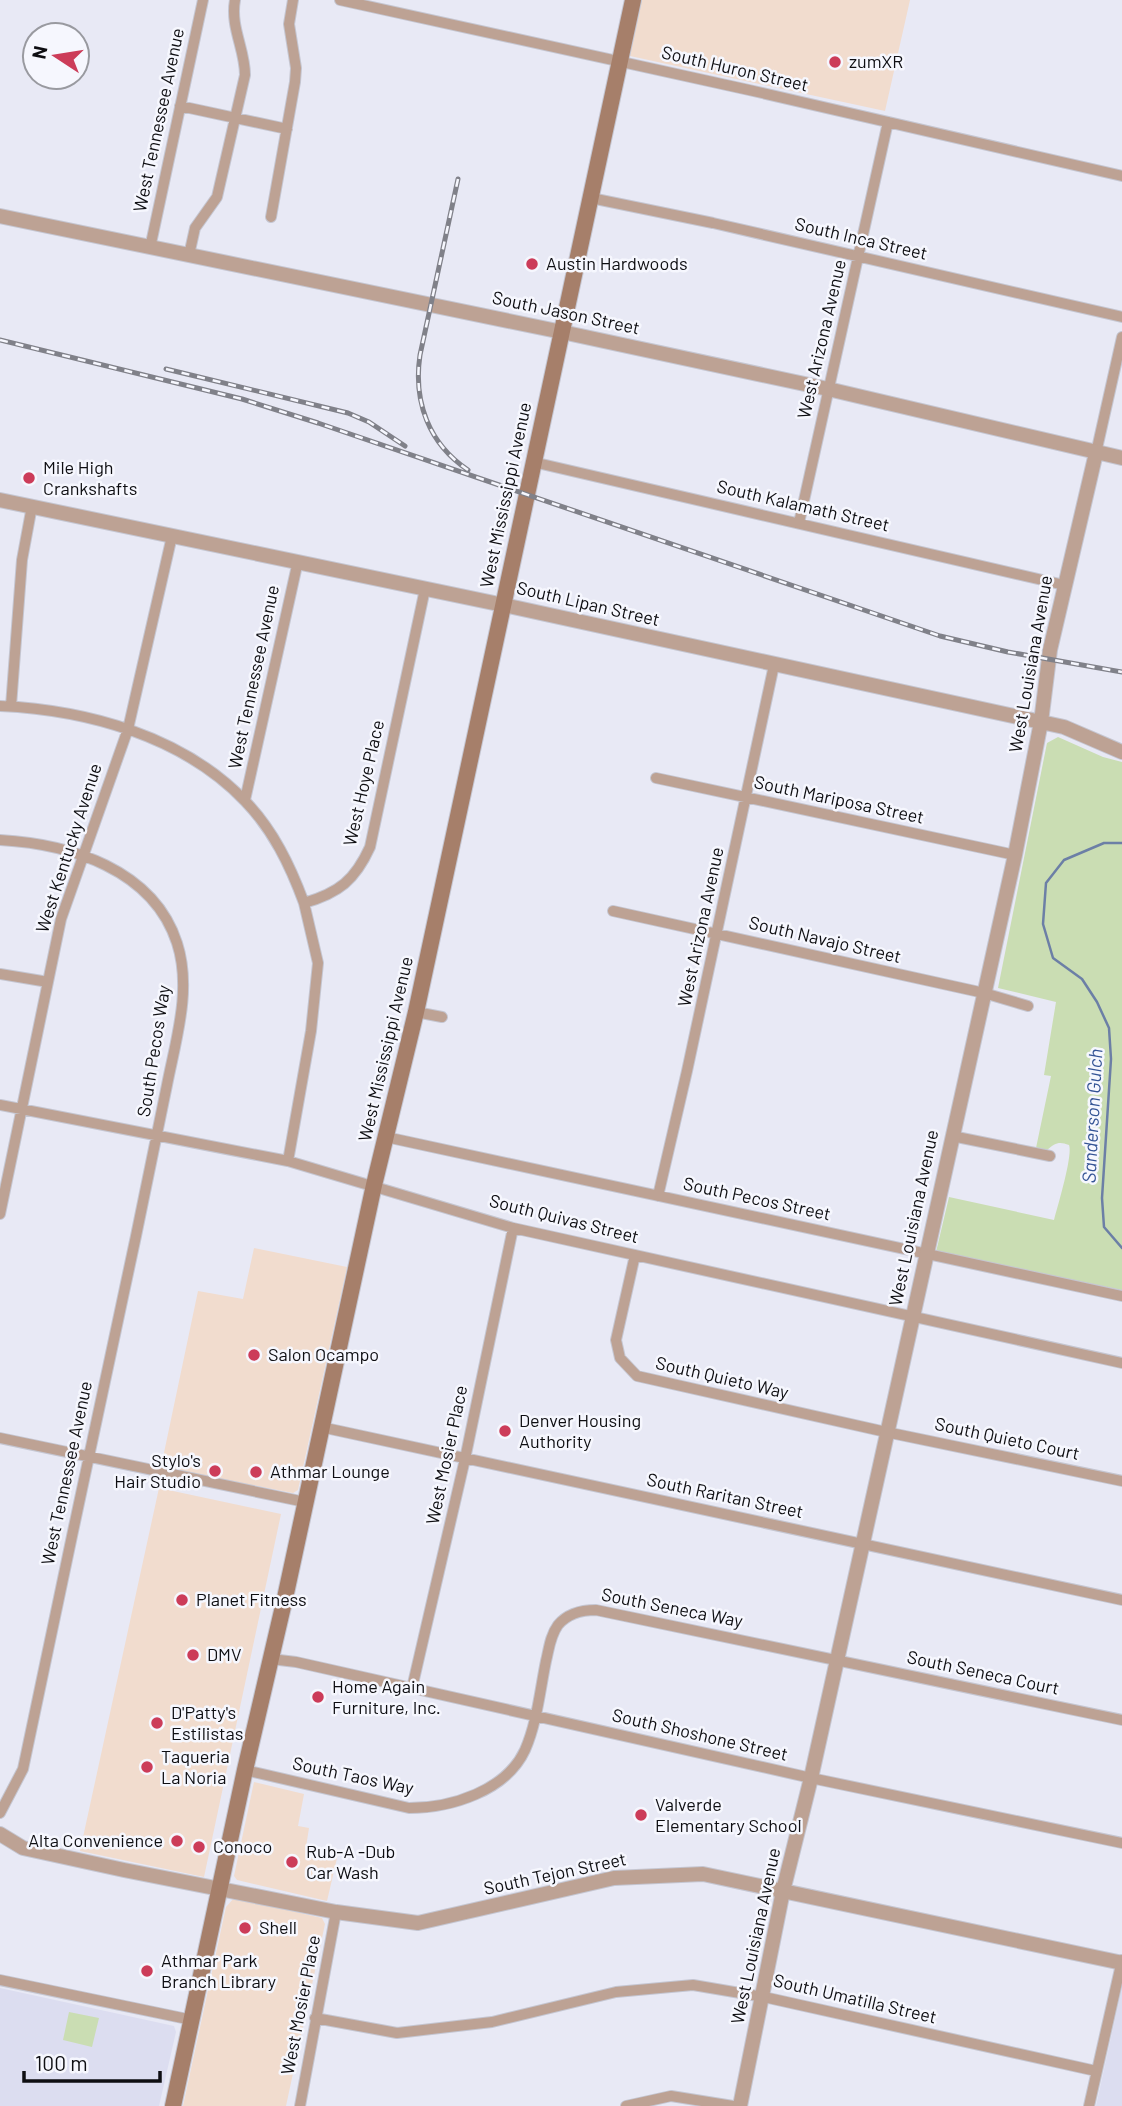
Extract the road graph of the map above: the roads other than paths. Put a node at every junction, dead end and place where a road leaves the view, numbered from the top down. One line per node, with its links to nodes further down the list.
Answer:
1 (203, 0): 8 (street, West Tennessee Avenue)
2 (235, 0): 9 (street)
3 (293, 0): 11 (street)
4 (340, 0): 6 (street, South Huron Street)
5 (633, 0): 7 (main road, West Mississippi Avenue)
6 (352, 1): 7 (street, South Huron Street)
7 (620, 61): 10 (street, South Huron Street); 13 (main road, West Mississippi Avenue)
8 (180, 106): 9 (street); 16 (street, West Tennessee Avenue)
9 (236, 118): 11 (street); 17 (street)
10 (888, 122): 12 (street, South Huron Street); 18 (street, West Arizona Avenue)
11 (287, 130): 15 (street)
12 (1122, 176)
13 (591, 198): 18 (street, South Inca Street); 20 (main road, West Mississippi Avenue)
14 (0, 216): 16 (street, South Jason Street)
15 (271, 217)
16 (150, 247): 17 (street, South Jason Street)
17 (189, 255): 20 (street, South Jason Street)
18 (858, 257): 19 (street, South Inca Street); 22 (street, West Arizona Avenue)
19 (1122, 317)
20 (562, 331): 22 (street, South Jason Street); 25 (main road, West Mississippi Avenue)
21 (1122, 337): 23 (street, West Louisiana Avenue)
22 (828, 389): 23 (street, South Jason Street); 28 (street, West Arizona Avenue)
23 (1096, 453): 24 (street, South Jason Street); 31 (street, West Louisiana Avenue)
24 (1122, 458)
25 (533, 462): 28 (street, South Kalamath Street); 33 (main road, West Mississippi Avenue)
26 (0, 499): 27 (street, South Lipan Street)
27 (32, 506): 29 (street, South Lipan Street); 35 (street)
28 (799, 523): 31 (street, South Kalamath Street)
29 (172, 536): 30 (street, South Lipan Street); 37 (street, West Kentucky Avenue)
30 (298, 561): 32 (street, South Lipan Street); 41 (street, West Tennessee Avenue)
31 (1064, 585): 36 (street, West Louisiana Avenue)
32 (425, 589): 33 (street, South Lipan Street); 45 (street, West Hoye Place)
33 (502, 604): 34 (street, South Lipan Street); 52 (main road, West Mississippi Avenue)
34 (774, 664): 36 (street, South Lipan Street); 40 (street, West Arizona Avenue)
35 (5, 706): 37 (street)
36 (1041, 722): 38 (street, South Lipan Street); 43 (street, West Louisiana Avenue)
37 (128, 729): 41 (street); 44 (street, West Kentucky Avenue)
38 (1122, 752)
39 (656, 778): 40 (street, South Mariposa Street)
40 (747, 798): 43 (street, South Mariposa Street); 47 (street, West Arizona Avenue)
41 (245, 800): 45 (street)
42 (0, 840): 44 (street)
43 (1015, 855): 50 (street, West Louisiana Avenue)
44 (85, 856): 49 (street, West Kentucky Avenue); 56 (street, South Pecos Way)
45 (304, 903): 60 (street)
46 (613, 911): 47 (street, South Navajo Street)
47 (717, 933): 50 (street, South Navajo Street); 62 (street, West Arizona Avenue)
48 (0, 974): 49 (street)
49 (48, 982): 55 (street, West Kentucky Avenue)
50 (984, 993): 51 (street, South Navajo Street); 57 (street, West Louisiana Avenue)
51 (1028, 1006)
52 (416, 1012): 53 (street); 58 (main road, West Mississippi Avenue)
53 (442, 1017)
54 (0, 1105): 55 (street, South Quivas Street)
55 (21, 1108): 56 (street, South Quivas Street); 63 (street, West Kentucky Avenue)
56 (157, 1136): 60 (street, South Quivas Street); 73 (street, West Tennessee Avenue)
57 (952, 1136): 59 (street); 65 (street, West Louisiana Avenue)
58 (386, 1137): 61 (main road, West Mississippi Avenue); 62 (street, South Pecos Street)
59 (1051, 1156)
60 (288, 1161): 61 (street, South Quivas Street)
61 (374, 1185): 64 (street, South Quivas Street); 70 (main road, West Mississippi Avenue)
62 (658, 1196): 65 (street, South Pecos Street)
63 (0, 1214)
64 (513, 1228): 66 (street, South Quivas Street); 74 (street, West Mosier Place)
65 (926, 1254): 67 (street, South Pecos Street); 68 (street, West Louisiana Avenue)
66 (635, 1255): 68 (street, South Quivas Street); 71 (street, South Quieto Way)
67 (1122, 1296)
68 (912, 1316): 69 (street, South Quivas Street); 71 (street, West Louisiana Avenue)
69 (1122, 1363)
70 (321, 1427): 74 (street, South Raritan Street); 76 (main road, West Mississippi Avenue)
71 (886, 1432): 75 (street, South Quieto Court); 77 (street, West Louisiana Avenue)
72 (0, 1438): 73 (street)
73 (89, 1457): 76 (street); 86 (street, West Tennessee Avenue)
74 (465, 1459): 77 (street, South Raritan Street); 81 (street, West Mosier Place)
75 (1122, 1481)
76 (305, 1502): 79 (main road, West Mississippi Avenue)
77 (861, 1543): 78 (street, South Raritan Street); 80 (street, West Louisiana Avenue)
78 (1122, 1600)
79 (271, 1659): 81 (street, South Shoshone Street); 84 (main road, West Mississippi Avenue)
80 (836, 1659): 82 (street, South Seneca Way); 83 (street, South Seneca Court); 85 (street, West Louisiana Avenue)
81 (412, 1688): 82 (street, South Shoshone Street)
82 (534, 1716): 84 (street, South Taos Way); 85 (street, South Shoshone Street)
83 (1122, 1720)
84 (245, 1770): 89 (main road, West Mississippi Avenue)
85 (811, 1778): 88 (street, South Shoshone Street); 90 (street, West Louisiana Avenue)
86 (0, 1813)
87 (0, 1834): 89 (street, South Tejon Street)
88 (1122, 1843)
89 (220, 1887): 91 (street, South Tejon Street); 96 (main road, West Mississippi Avenue)
90 (783, 1891): 91 (street, South Tejon Street); 92 (street, South Tejon Street); 94 (street, West Louisiana Avenue)
91 (337, 1912): 95 (street, West Mosier Place)
92 (1122, 1962): 97 (street)
93 (0, 1979): 96 (street)
94 (764, 1997): 95 (street, South Umatilla Street); 97 (street, South Umatilla Street); 102 (street, West Louisiana Avenue)
95 (315, 2018): 99 (street, West Mosier Place)
96 (192, 2020): 98 (main road, West Mississippi Avenue)
97 (1096, 2071): 103 (street)
98 (173, 2106)
99 (300, 2106)
100 (626, 2106): 101 (street)
101 (733, 2106)
102 (740, 2106)
103 (1089, 2106)

